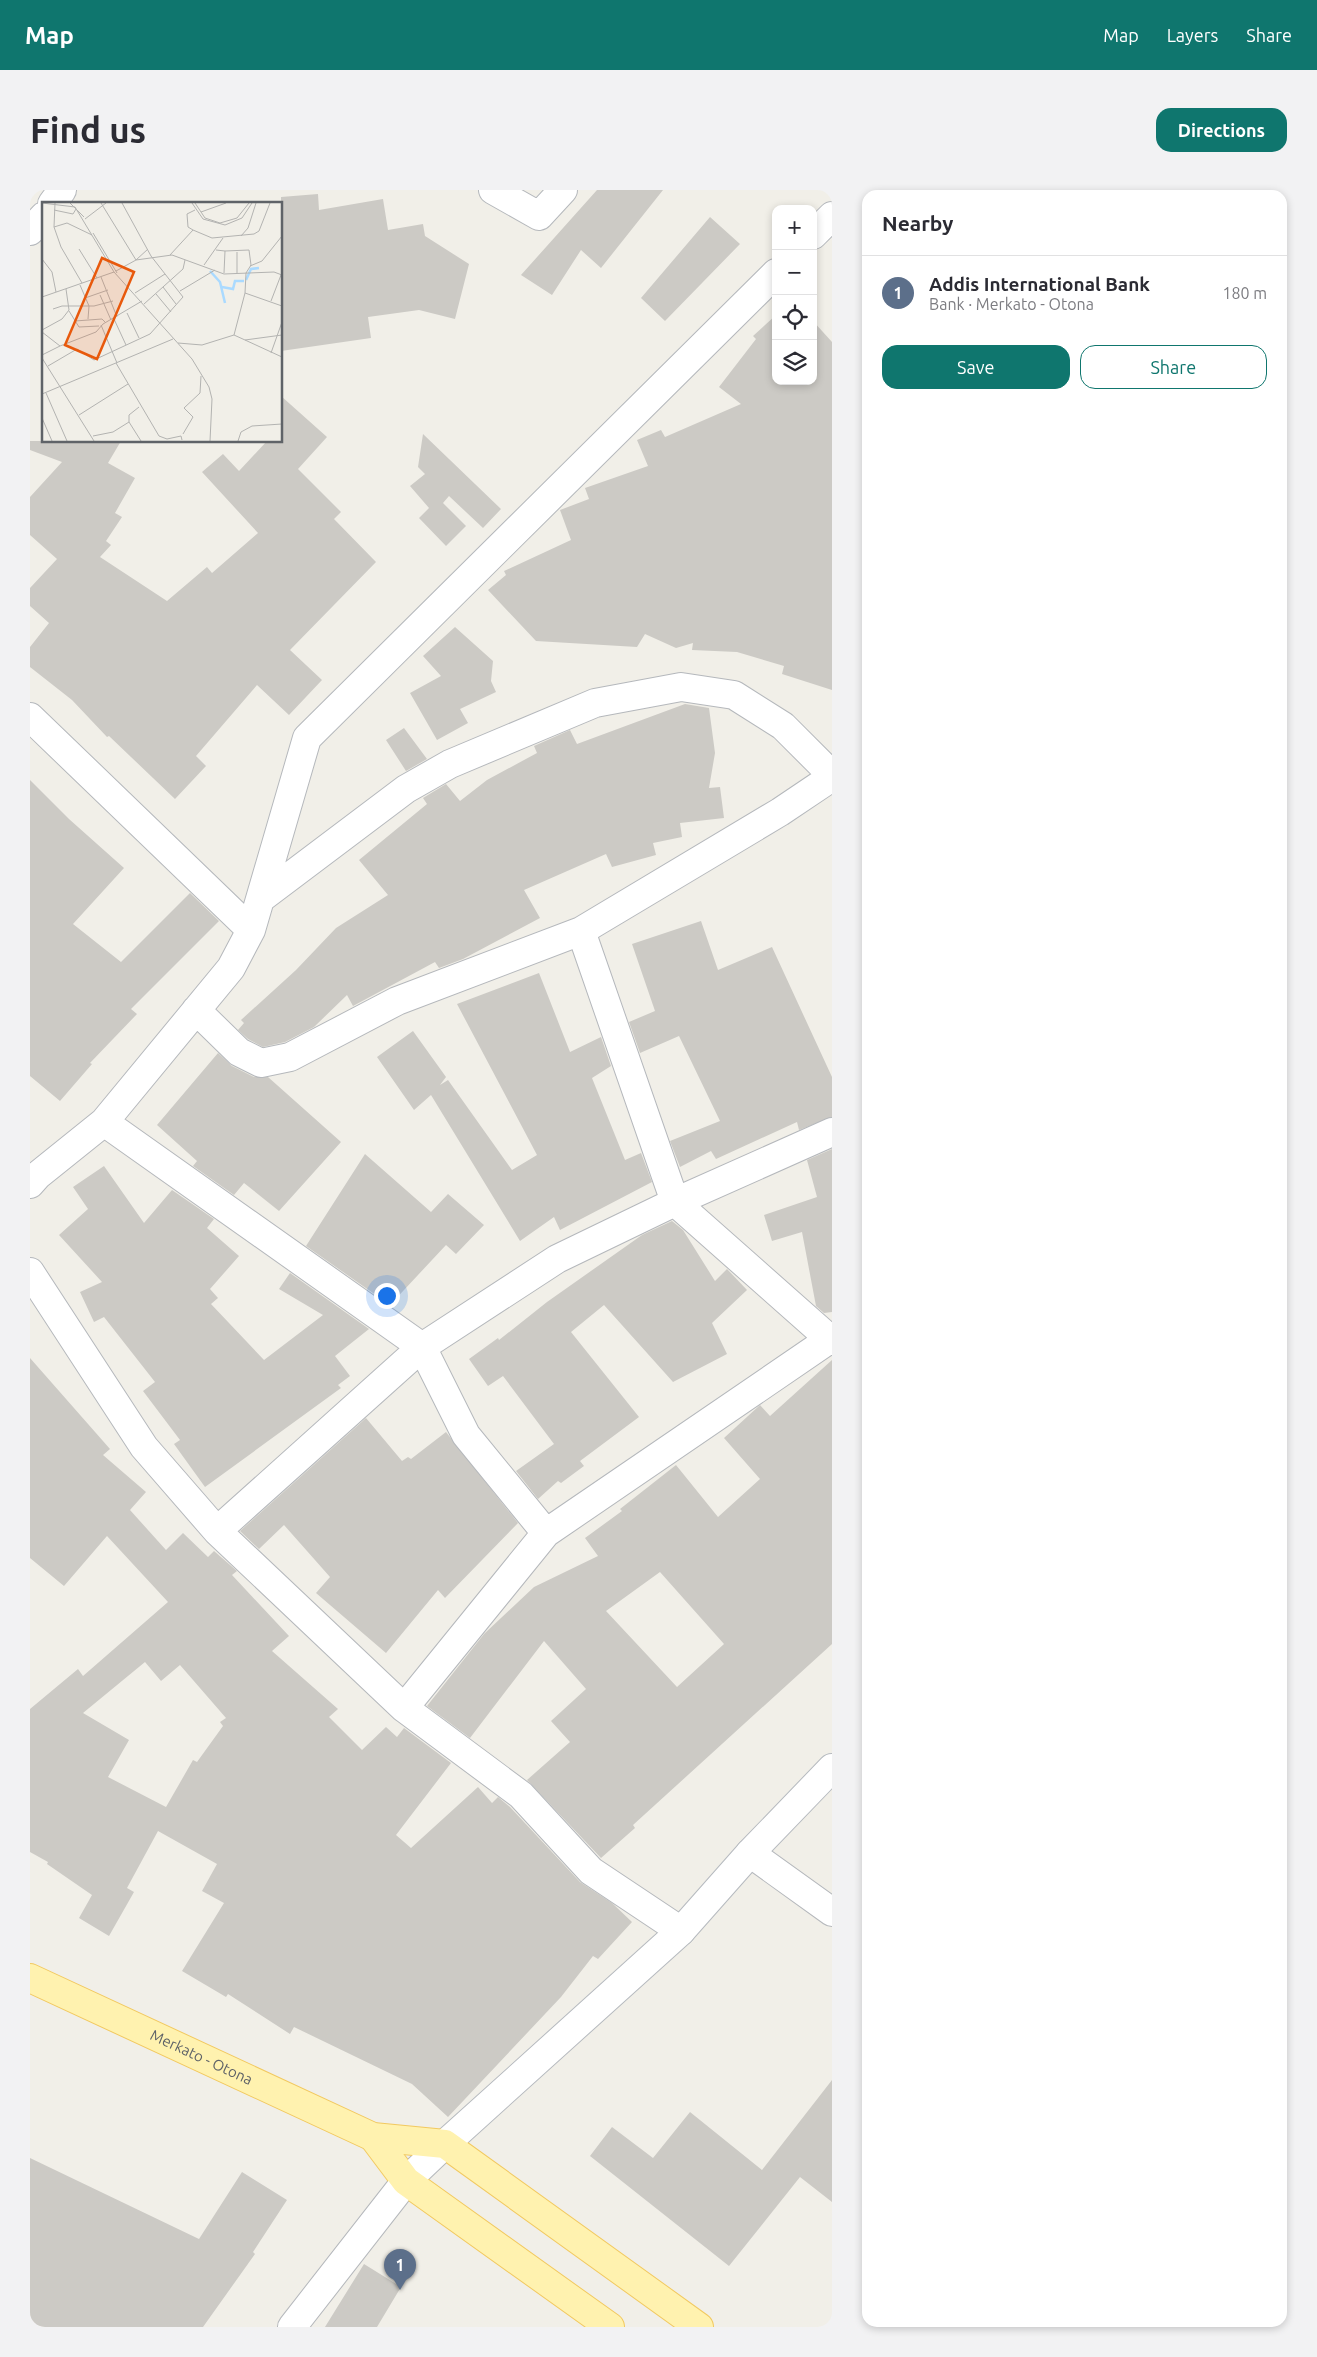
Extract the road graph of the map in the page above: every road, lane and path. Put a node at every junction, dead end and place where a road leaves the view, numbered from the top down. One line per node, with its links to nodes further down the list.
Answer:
1 (62, 190): 4 (street)
2 (493, 190): 3 (street)
3 (563, 190)
4 (53, 202)
5 (832, 216): 8 (street)
6 (42, 218): 7 (street)
7 (30, 231)
8 (817, 231)
9 (772, 277): 12 (street)
10 (30, 717): 13 (street)
11 (832, 776): 12 (street); 14 (street)
12 (260, 898): 13 (street)
13 (251, 930): 15 (street)
14 (581, 931): 15 (street); 19 (street)
15 (196, 1010): 16 (street)
16 (104, 1122): 18 (street); 22 (street)
17 (832, 1132): 19 (street)
18 (33, 1175)
19 (675, 1202): 21 (street); 22 (street)
20 (30, 1272): 23 (street)
21 (831, 1340): 24 (street)
22 (422, 1347): 23 (street); 24 (street)
23 (217, 1531): 25 (street)
24 (546, 1533): 25 (street)
25 (404, 1708): 29 (street)
26 (832, 1768): 27 (street)
27 (750, 1853): 28 (street); 29 (street)
28 (832, 1912)
29 (681, 1931): 32 (street)
30 (30, 1978): 31 (main road, Merkato - Otona)
31 (373, 2138): 32 (main road); 33 (main road)
32 (445, 2144): 33 (street); 36 (main road)
33 (406, 2181): 34 (street); 35 (main road)
34 (292, 2327)
35 (610, 2327)
36 (699, 2327)

